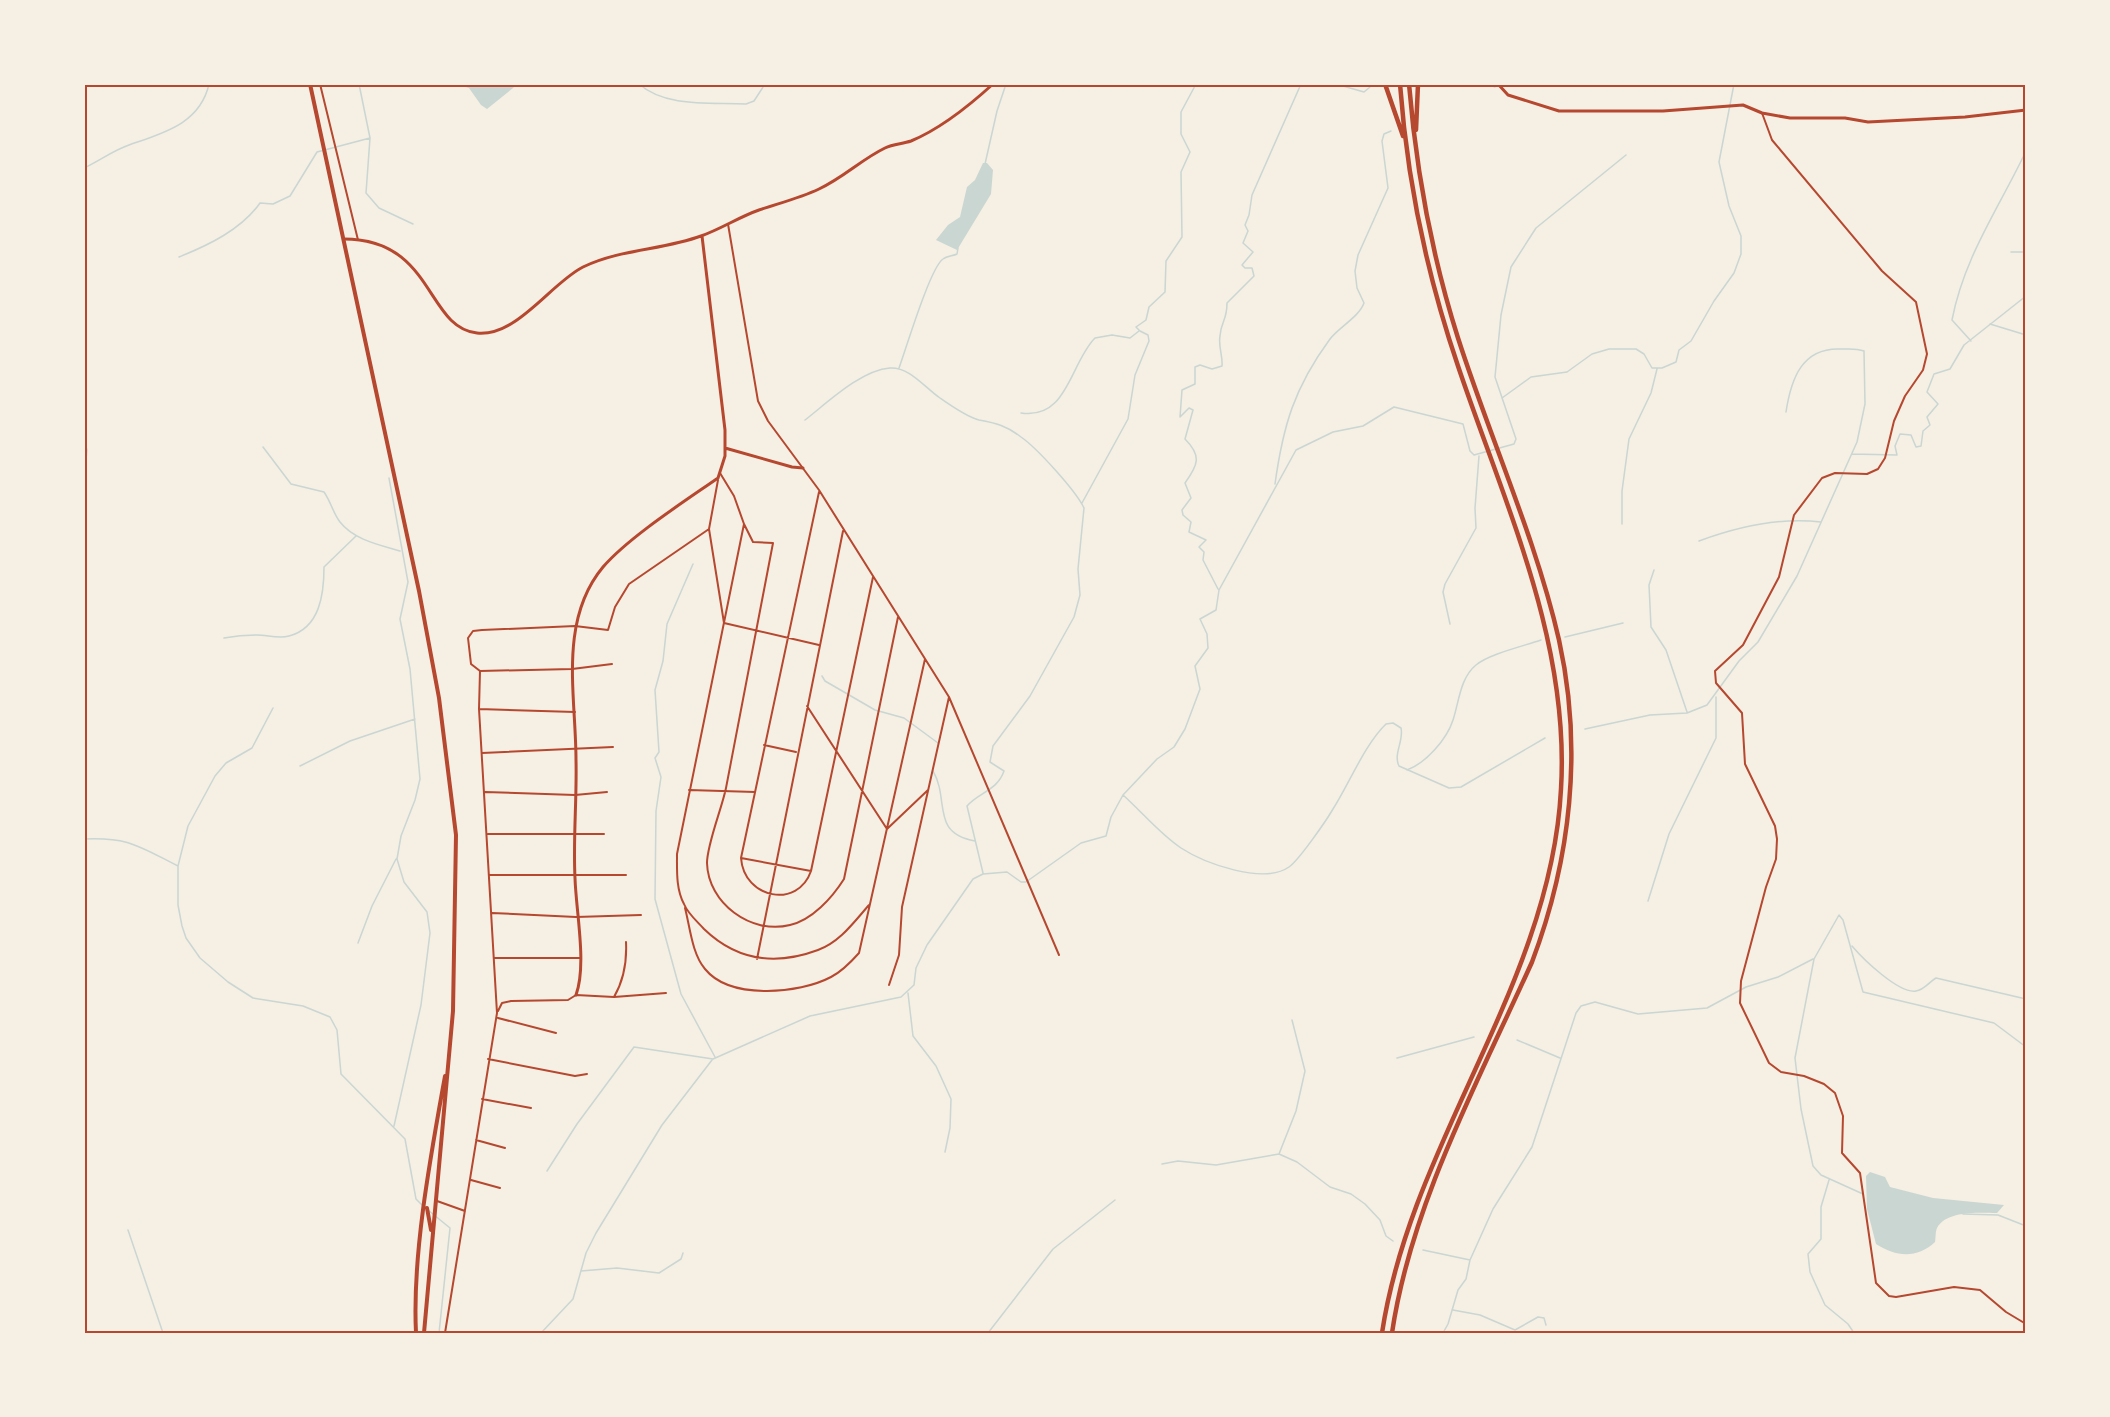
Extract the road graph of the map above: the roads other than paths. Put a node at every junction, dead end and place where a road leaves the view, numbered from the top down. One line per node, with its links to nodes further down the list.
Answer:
1 (310, 84): 15 (main road)
2 (320, 84): 16 (street)
3 (993, 84): 13 (street)
4 (1386, 84): 12 (highway)
5 (1400, 84): 12 (highway)
6 (1409, 84): 11 (highway)
7 (1418, 84): 11 (highway)
8 (1498, 84): 10 (street)
9 (2026, 110): 10 (street)
10 (1762, 113): 95 (street)
11 (1415, 145): 100 (highway)
12 (1406, 146): 99 (highway)
13 (728, 223): 14 (street); 18 (street)
14 (702, 236): 16 (street); 17 (street)
15 (344, 239): 16 (street); 82 (main road)
16 (358, 240)
17 (725, 448): 18 (street); 19 (street)
18 (803, 468): 21 (street)
19 (720, 472): 20 (street); 22 (street)
20 (718, 478): 23 (street); 28 (street)
21 (819, 490): 24 (street); 30 (street)
22 (744, 524): 27 (street); 29 (street)
23 (709, 529): 27 (street); 28 (street)
24 (843, 531): 25 (street); 31 (street)
25 (873, 577): 26 (street); 43 (street)
26 (898, 617): 32 (street); 52 (street)
27 (724, 623): 29 (street); 46 (street)
28 (575, 626): 34 (street); 35 (street)
29 (756, 630): 30 (street); 48 (street)
30 (787, 637): 31 (street); 40 (street)
31 (819, 645): 37 (street)
32 (925, 659): 36 (street); 54 (street)
33 (612, 664): 34 (street)
34 (572, 669): 35 (street); 39 (street)
35 (479, 670): 38 (street)
36 (949, 697): 47 (street); 72 (street)
37 (807, 705): 43 (street); 45 (street)
38 (479, 710): 39 (street); 44 (street)
39 (575, 712): 42 (street)
40 (764, 745): 45 (street); 51 (street)
41 (613, 747): 42 (street)
42 (576, 750): 44 (street); 53 (street)
43 (836, 750): 52 (street); 60 (street)
44 (482, 753): 49 (street)
45 (797, 753): 59 (street)
46 (689, 790): 48 (street); 65 (street)
47 (928, 790): 54 (street); 76 (street)
48 (725, 791): 51 (street); 70 (street)
49 (485, 792): 53 (street); 55 (street)
50 (607, 792): 53 (street)
51 (755, 792): 58 (street)
52 (863, 792): 54 (street); 70 (street)
53 (575, 795): 56 (street)
54 (887, 830): 66 (street)
55 (488, 834): 56 (street); 61 (street)
56 (574, 834): 57 (street); 62 (street)
57 (604, 834)
58 (741, 858): 59 (street); 64 (street)
59 (775, 864): 60 (street); 64 (street)
60 (811, 871): 64 (street)
61 (490, 875): 62 (street); 67 (street)
62 (575, 875): 63 (street); 69 (street)
63 (627, 876)
64 (770, 894): 70 (street)
65 (683, 904): 66 (street); 75 (street)
66 (869, 905): 75 (street)
67 (492, 913): 69 (street); 73 (street)
68 (641, 915): 69 (street)
69 (576, 917): 74 (street)
70 (762, 927): 75 (street)
71 (626, 942): 79 (street)
72 (1059, 955)
73 (494, 958): 74 (street); 80 (street)
74 (579, 958): 78 (street)
75 (757, 959)
76 (889, 985)
77 (666, 993): 79 (street)
78 (576, 995): 79 (street); 80 (street)
79 (614, 997)
80 (497, 1015): 81 (street); 83 (street)
81 (556, 1033)
82 (450, 1049): 90 (main road); 92 (main road)
83 (488, 1059): 84 (street); 85 (street)
84 (587, 1074)
85 (482, 1099): 86 (street); 87 (street)
86 (531, 1108)
87 (476, 1140): 88 (street); 89 (street)
88 (505, 1149)
89 (470, 1179): 91 (street); 93 (street)
90 (428, 1186): 94 (main road); 96 (main road)
91 (500, 1188)
92 (436, 1200): 93 (street); 94 (main road)
93 (465, 1211): 98 (street)
94 (432, 1237): 97 (main road)
95 (2026, 1324)
96 (416, 1333)
97 (424, 1333)
98 (445, 1333)
99 (1382, 1333)
100 (1392, 1333)

